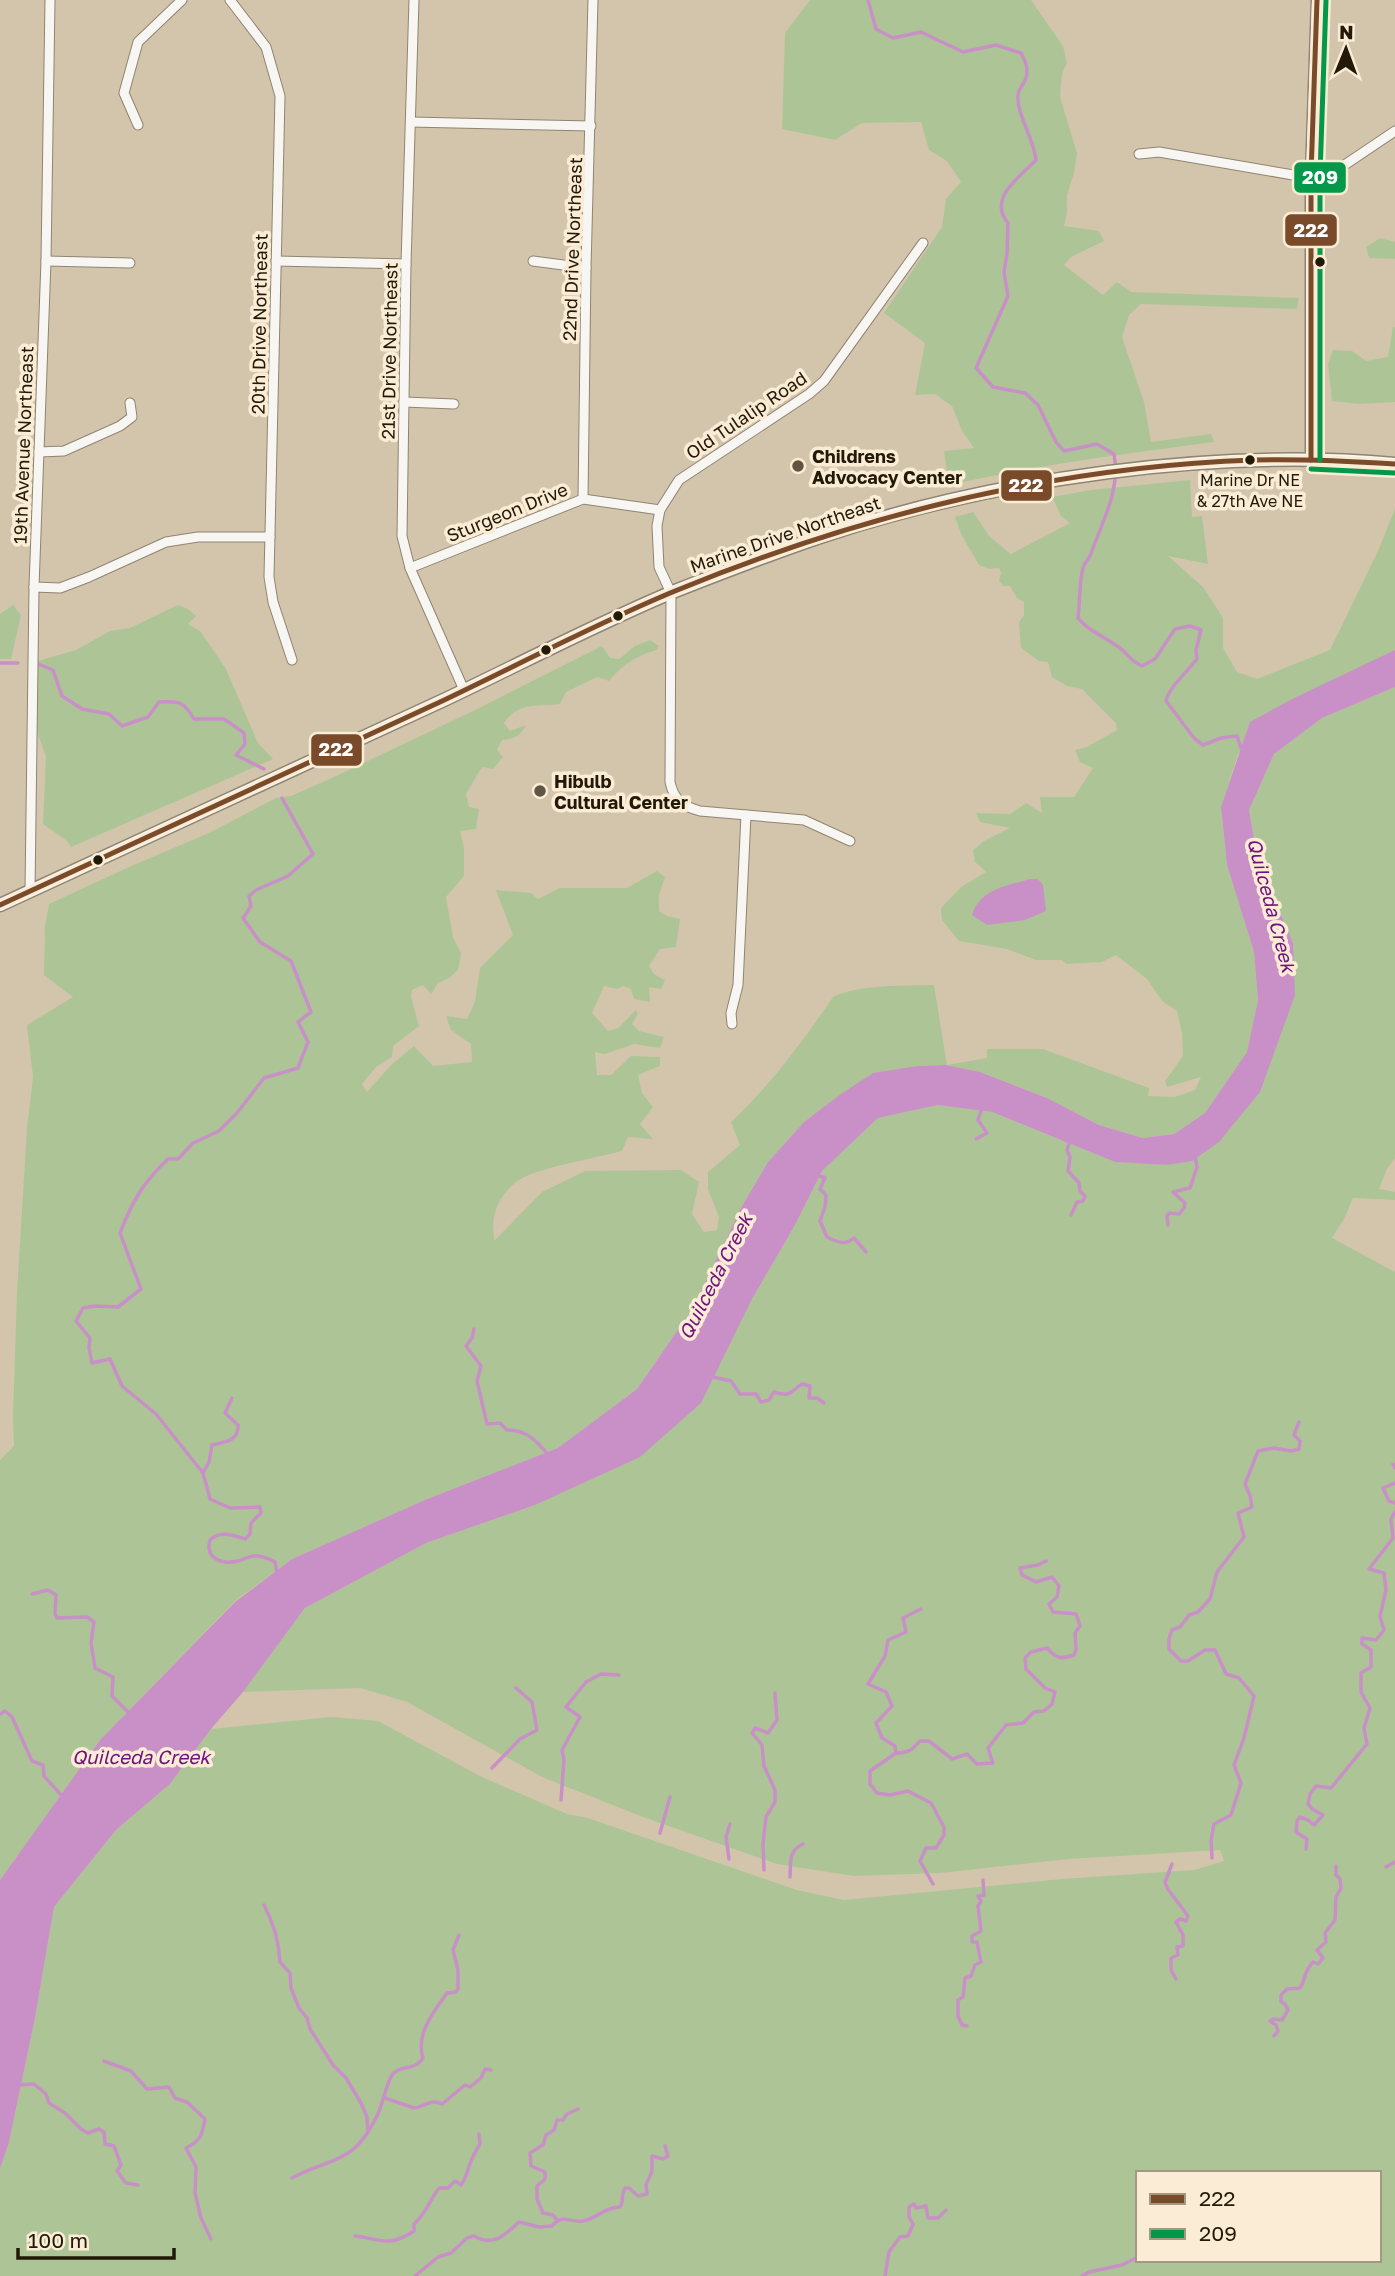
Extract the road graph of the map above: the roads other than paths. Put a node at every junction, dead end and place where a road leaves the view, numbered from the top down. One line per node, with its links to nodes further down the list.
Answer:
1 (50, 0): 14 (street, 19th Avenue Northeast)
2 (182, 0): 8 (street)
3 (229, 0): 15 (street, 20th Drive Northeast)
4 (414, 0): 7 (street, 21st Drive Northeast)
5 (593, 0): 9 (street, 22nd Drive Northeast)
6 (1317, 0): 12 (street)
7 (411, 122): 9 (street); 18 (street, 21st Drive Northeast)
8 (138, 125)
9 (591, 127): 19 (street, 22nd Drive Northeast)
10 (1395, 131): 12 (street)
11 (1139, 154): 12 (street)
12 (1311, 176): 24 (street)
13 (923, 243): 27 (street, Old Tulalip Road)
14 (46, 261): 17 (street); 23 (street, 19th Avenue Northeast)
15 (276, 261): 18 (street); 28 (street, 20th Drive Northeast)
16 (533, 261): 19 (street)
17 (130, 263)
18 (406, 264): 20 (street, 21st Drive Northeast)
19 (586, 268): 26 (street, 22nd Drive Northeast)
20 (404, 402): 22 (street); 29 (street, 21st Drive Northeast)
21 (130, 403): 23 (street)
22 (454, 404)
23 (38, 452): 30 (street, 19th Avenue Northeast)
24 (1311, 460): 25 (main road, Marine Drive Northeast); 31 (main road, Marine Drive Northeast)
25 (1395, 464)
26 (583, 499): 27 (street, Sturgeon Drive); 29 (street, Sturgeon Drive)
27 (660, 510): 31 (street)
28 (270, 537): 30 (street); 32 (street, 20th Drive Northeast)
29 (410, 568): 33 (street, 21st Drive Northeast)
30 (34, 587): 36 (street, 19th Avenue Northeast)
31 (671, 593): 33 (main road, Marine Drive Northeast); 34 (street)
32 (292, 660)
33 (464, 690): 36 (main road, Marine Drive Northeast)
34 (746, 815): 35 (street); 38 (street)
35 (850, 841)
36 (30, 891): 37 (main road, Marine Drive Northeast)
37 (0, 905)
38 (732, 1024)

